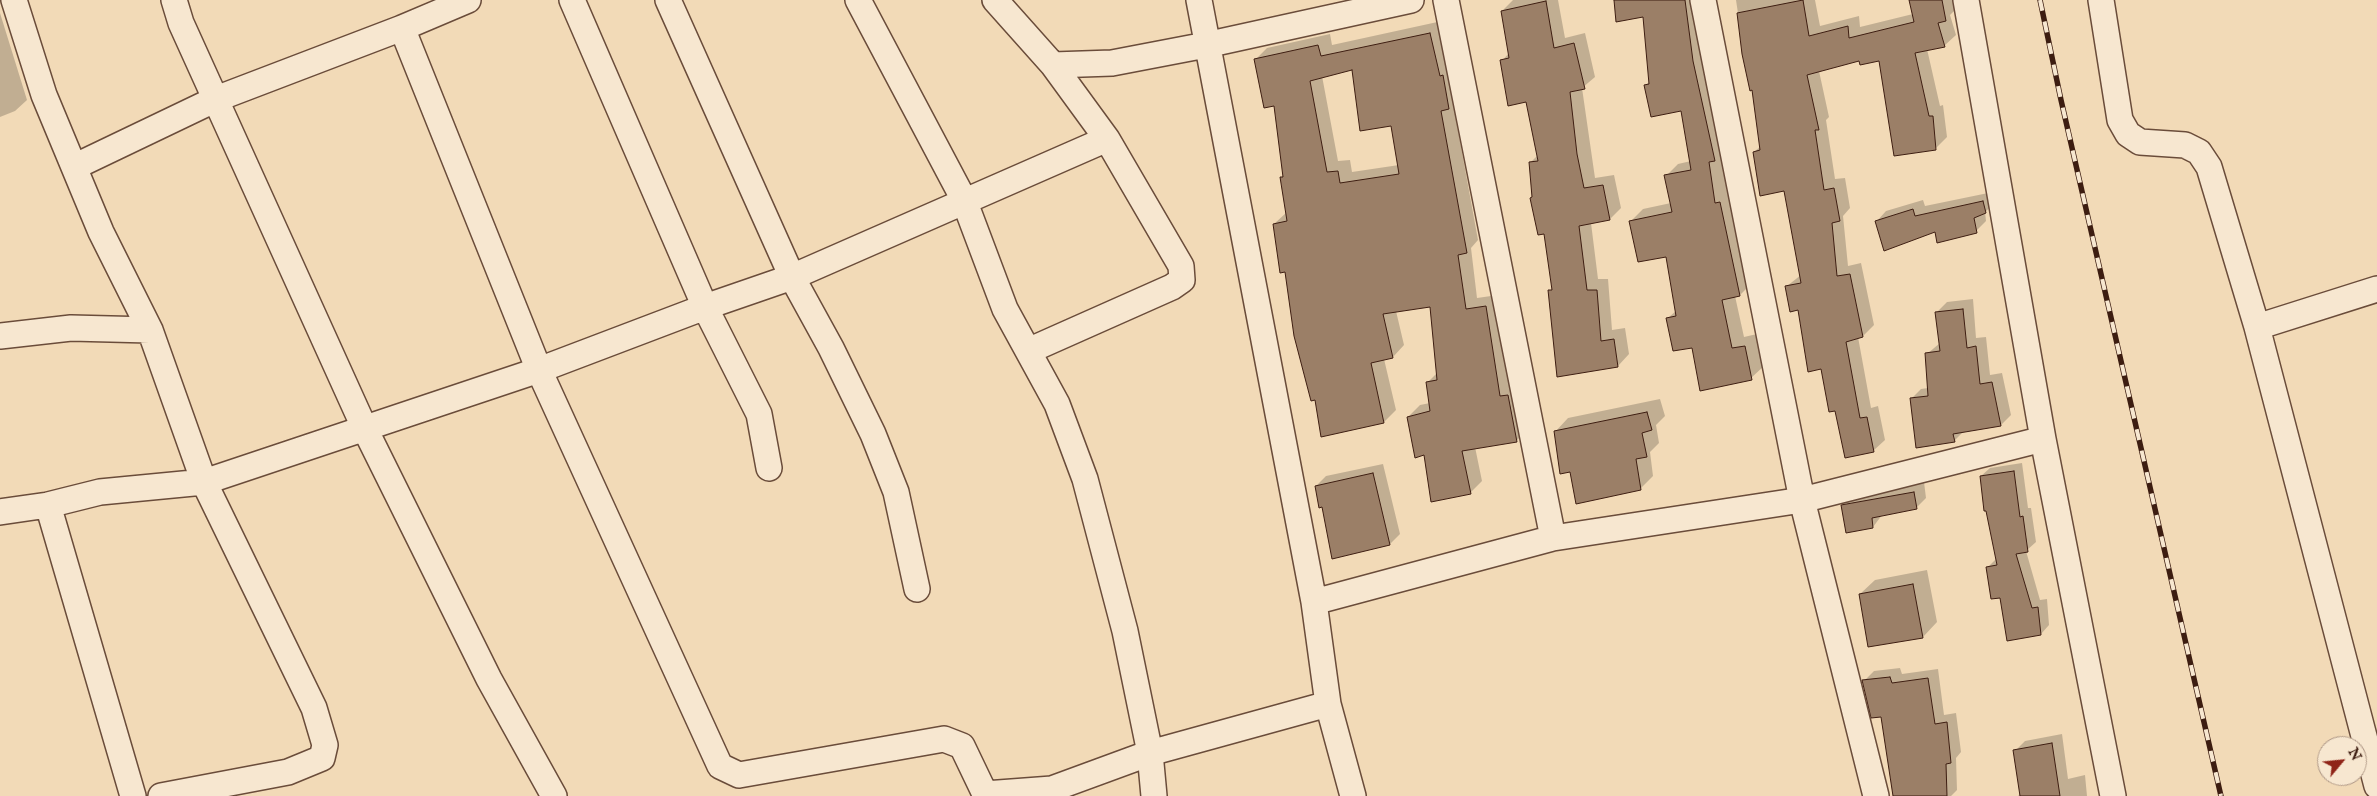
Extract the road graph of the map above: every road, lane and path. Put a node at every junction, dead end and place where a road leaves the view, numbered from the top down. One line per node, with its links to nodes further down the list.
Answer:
1 (14, 0): 19 (street)
2 (174, 0): 17 (street)
3 (468, 0): 14 (street)
4 (572, 0): 23 (street)
5 (668, 0): 21 (street)
6 (858, 0): 20 (street)
7 (995, 0): 16 (street)
8 (1199, 0): 15 (street)
9 (1412, 0): 15 (street)
10 (1446, 0): 36 (street)
11 (1703, 0): 33 (street)
12 (1966, 0): 30 (street)
13 (2101, 0): 24 (street)
14 (402, 28): 17 (street); 28 (street)
15 (1206, 46): 16 (street); 38 (street)
16 (1053, 65): 18 (street)
17 (216, 99): 19 (street); 29 (street)
18 (1107, 139): 20 (street); 27 (street)
19 (74, 167): 25 (street)
20 (964, 200): 21 (street); 27 (street)
21 (792, 277): 23 (street); 37 (street)
22 (2377, 289): 24 (street)
23 (705, 307): 28 (street); 31 (street)
24 (2257, 327): 41 (street)
25 (150, 330): 26 (street); 32 (street)
26 (0, 336)
27 (1028, 351): 40 (street)
28 (539, 370): 29 (street); 42 (street)
29 (364, 427): 32 (street); 45 (street)
30 (2043, 439): 33 (street); 49 (street)
31 (769, 468)
32 (204, 482): 34 (street); 44 (street)
33 (1802, 500): 36 (street); 48 (street)
34 (48, 505): 35 (street); 43 (street)
35 (0, 512)
36 (1553, 538): 38 (street)
37 (917, 589)
38 (1314, 602): 39 (street)
39 (1328, 704): 40 (street); 47 (street)
40 (1150, 753): 42 (street); 46 (street)
41 (2377, 786)
42 (986, 795)
43 (133, 796)
44 (161, 796)
45 (554, 796)
46 (1154, 796)
47 (1353, 796)
48 (1876, 796)
49 (2112, 796)

